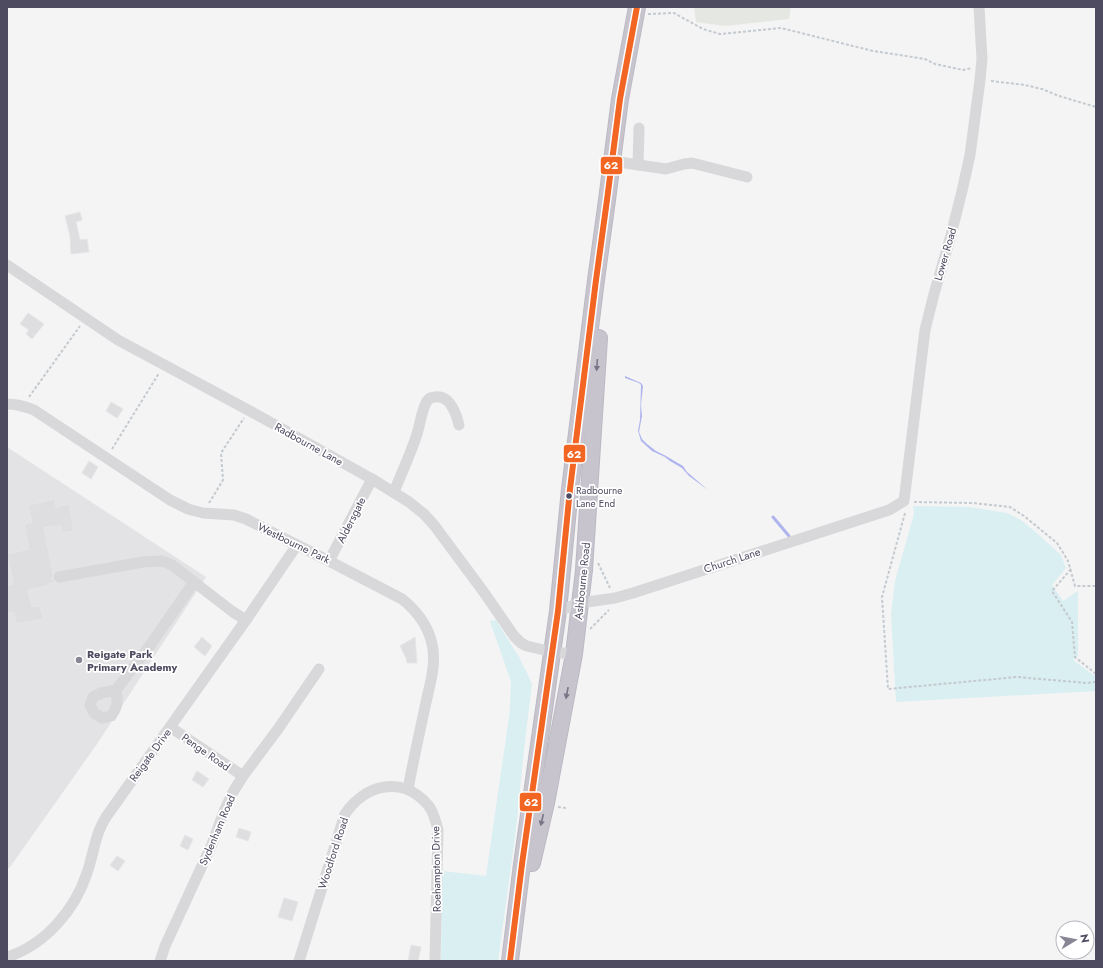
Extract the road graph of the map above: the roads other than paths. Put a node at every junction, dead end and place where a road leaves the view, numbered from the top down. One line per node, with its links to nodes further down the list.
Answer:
1 (979, 7): 13 (street, Lower Road)
2 (636, 11): 4 (highway, Ashbourne Road)
3 (639, 128): 5 (street)
4 (612, 161): 5 (street); 7 (highway, Ashbourne Road)
5 (638, 165): 6 (street)
6 (747, 177)
7 (607, 200): 18 (highway, Ashbourne Road, one-way to 18); 19 (highway, Ashbourne Road)
8 (7, 264): 11 (street, Radbourne Lane)
9 (7, 404): 14 (street, Westbourne Park)
10 (459, 425): 12 (street)
11 (372, 479): 12 (street, Radbourne Lane); 15 (street, Aldersgate)
12 (394, 492): 21 (street, Radbourne Lane)
13 (904, 501): 18 (street, Church Lane)
14 (297, 545): 15 (street, Westbourne Park); 20 (street, Reigate Drive)
15 (329, 560): 27 (street, Westbourne Park)
16 (59, 577): 17 (street)
17 (194, 582): 20 (street); 24 (street)
18 (580, 603): 19 (street, Church Lane); 22 (highway, Ashbourne Road)
19 (558, 611): 21 (highway, Ashbourne Road)
20 (246, 620): 25 (street, Reigate Drive)
21 (552, 652): 22 (street, Radbourne Lane); 29 (highway, Ashbourne Road)
22 (574, 654): 29 (highway, Ashbourne Road, one-way to 29)
23 (319, 669): 26 (street, Sydenham Road)
24 (116, 690)
25 (170, 727): 26 (street, Penge Road); 28 (street, Reigate Drive)
26 (243, 776): 30 (street, Sydenham Road)
27 (408, 789): 31 (street, Woodford Road); 32 (street, Roehampton Drive)
28 (7, 957)
29 (510, 959)
30 (160, 961)
31 (299, 961)
32 (435, 961)

